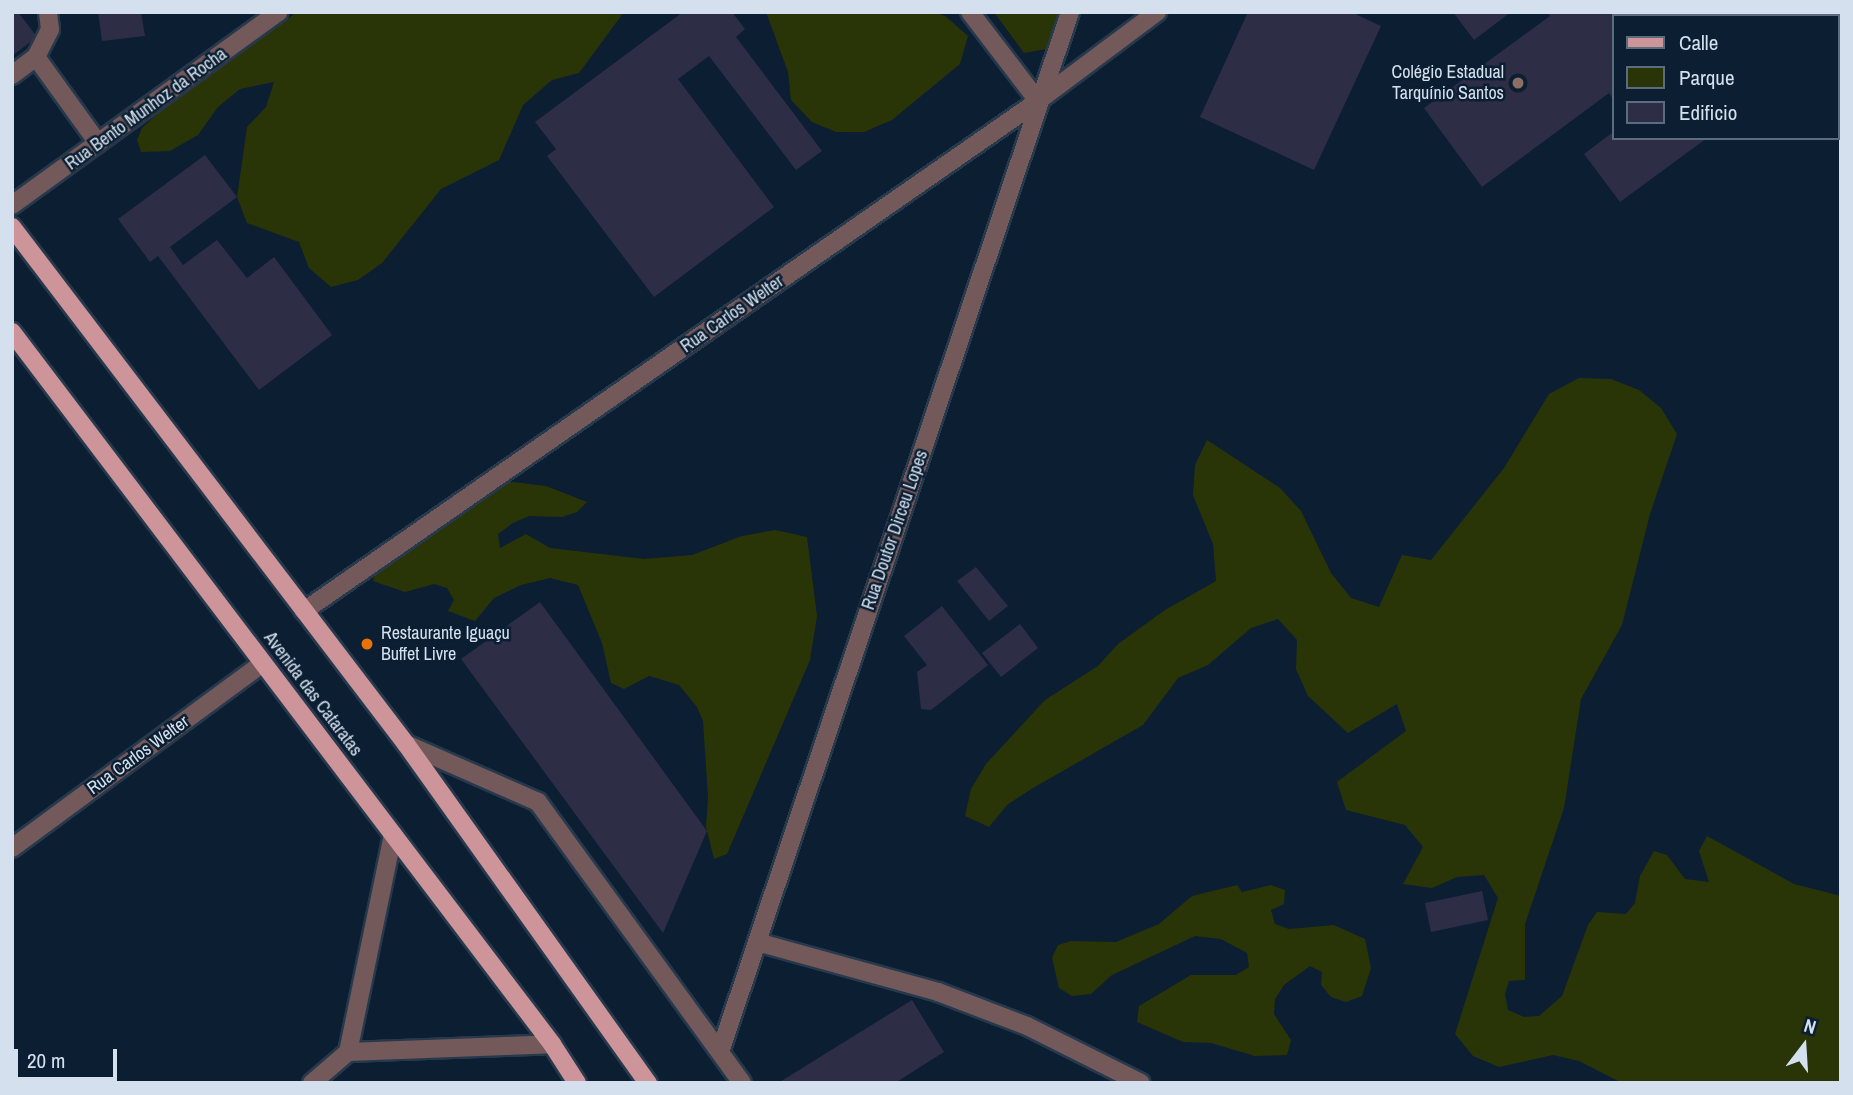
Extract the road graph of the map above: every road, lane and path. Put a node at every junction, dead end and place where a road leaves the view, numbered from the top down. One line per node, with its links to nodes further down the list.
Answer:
1 (48, 12): 6 (street)
2 (279, 12): 9 (street, Rua Bento Munhoz da Rocha)
3 (970, 12): 8 (street)
4 (1070, 12): 8 (street, Rua Doutor Dirceu Lopes)
5 (1157, 12): 8 (street, Rua Carlos Welter)
6 (36, 57): 7 (street); 9 (street)
7 (12, 75)
8 (1038, 101): 13 (street, Rua Carlos Welter); 18 (street, Rua Doutor Dirceu Lopes)
9 (98, 143): 10 (street, Rua Bento Munhoz da Rocha)
10 (12, 205)
11 (12, 227): 13 (main road)
12 (12, 332): 14 (main road, Avenida das Cataratas)
13 (304, 611): 15 (main road)
14 (263, 663): 16 (main road, Avenida das Cataratas); 17 (street, Rua Carlos Welter)
15 (406, 744): 20 (street); 24 (main road)
16 (393, 835): 19 (main road, Avenida das Cataratas); 21 (street)
17 (12, 848)
18 (757, 942): 20 (street, Rua Doutor Dirceu Lopes); 26 (street)
19 (552, 1044): 21 (street); 23 (main road, Avenida das Cataratas)
20 (721, 1049): 25 (street)
21 (348, 1052): 22 (street)
22 (312, 1083)
23 (577, 1083)
24 (648, 1083)
25 (742, 1083)
26 (1140, 1083)

